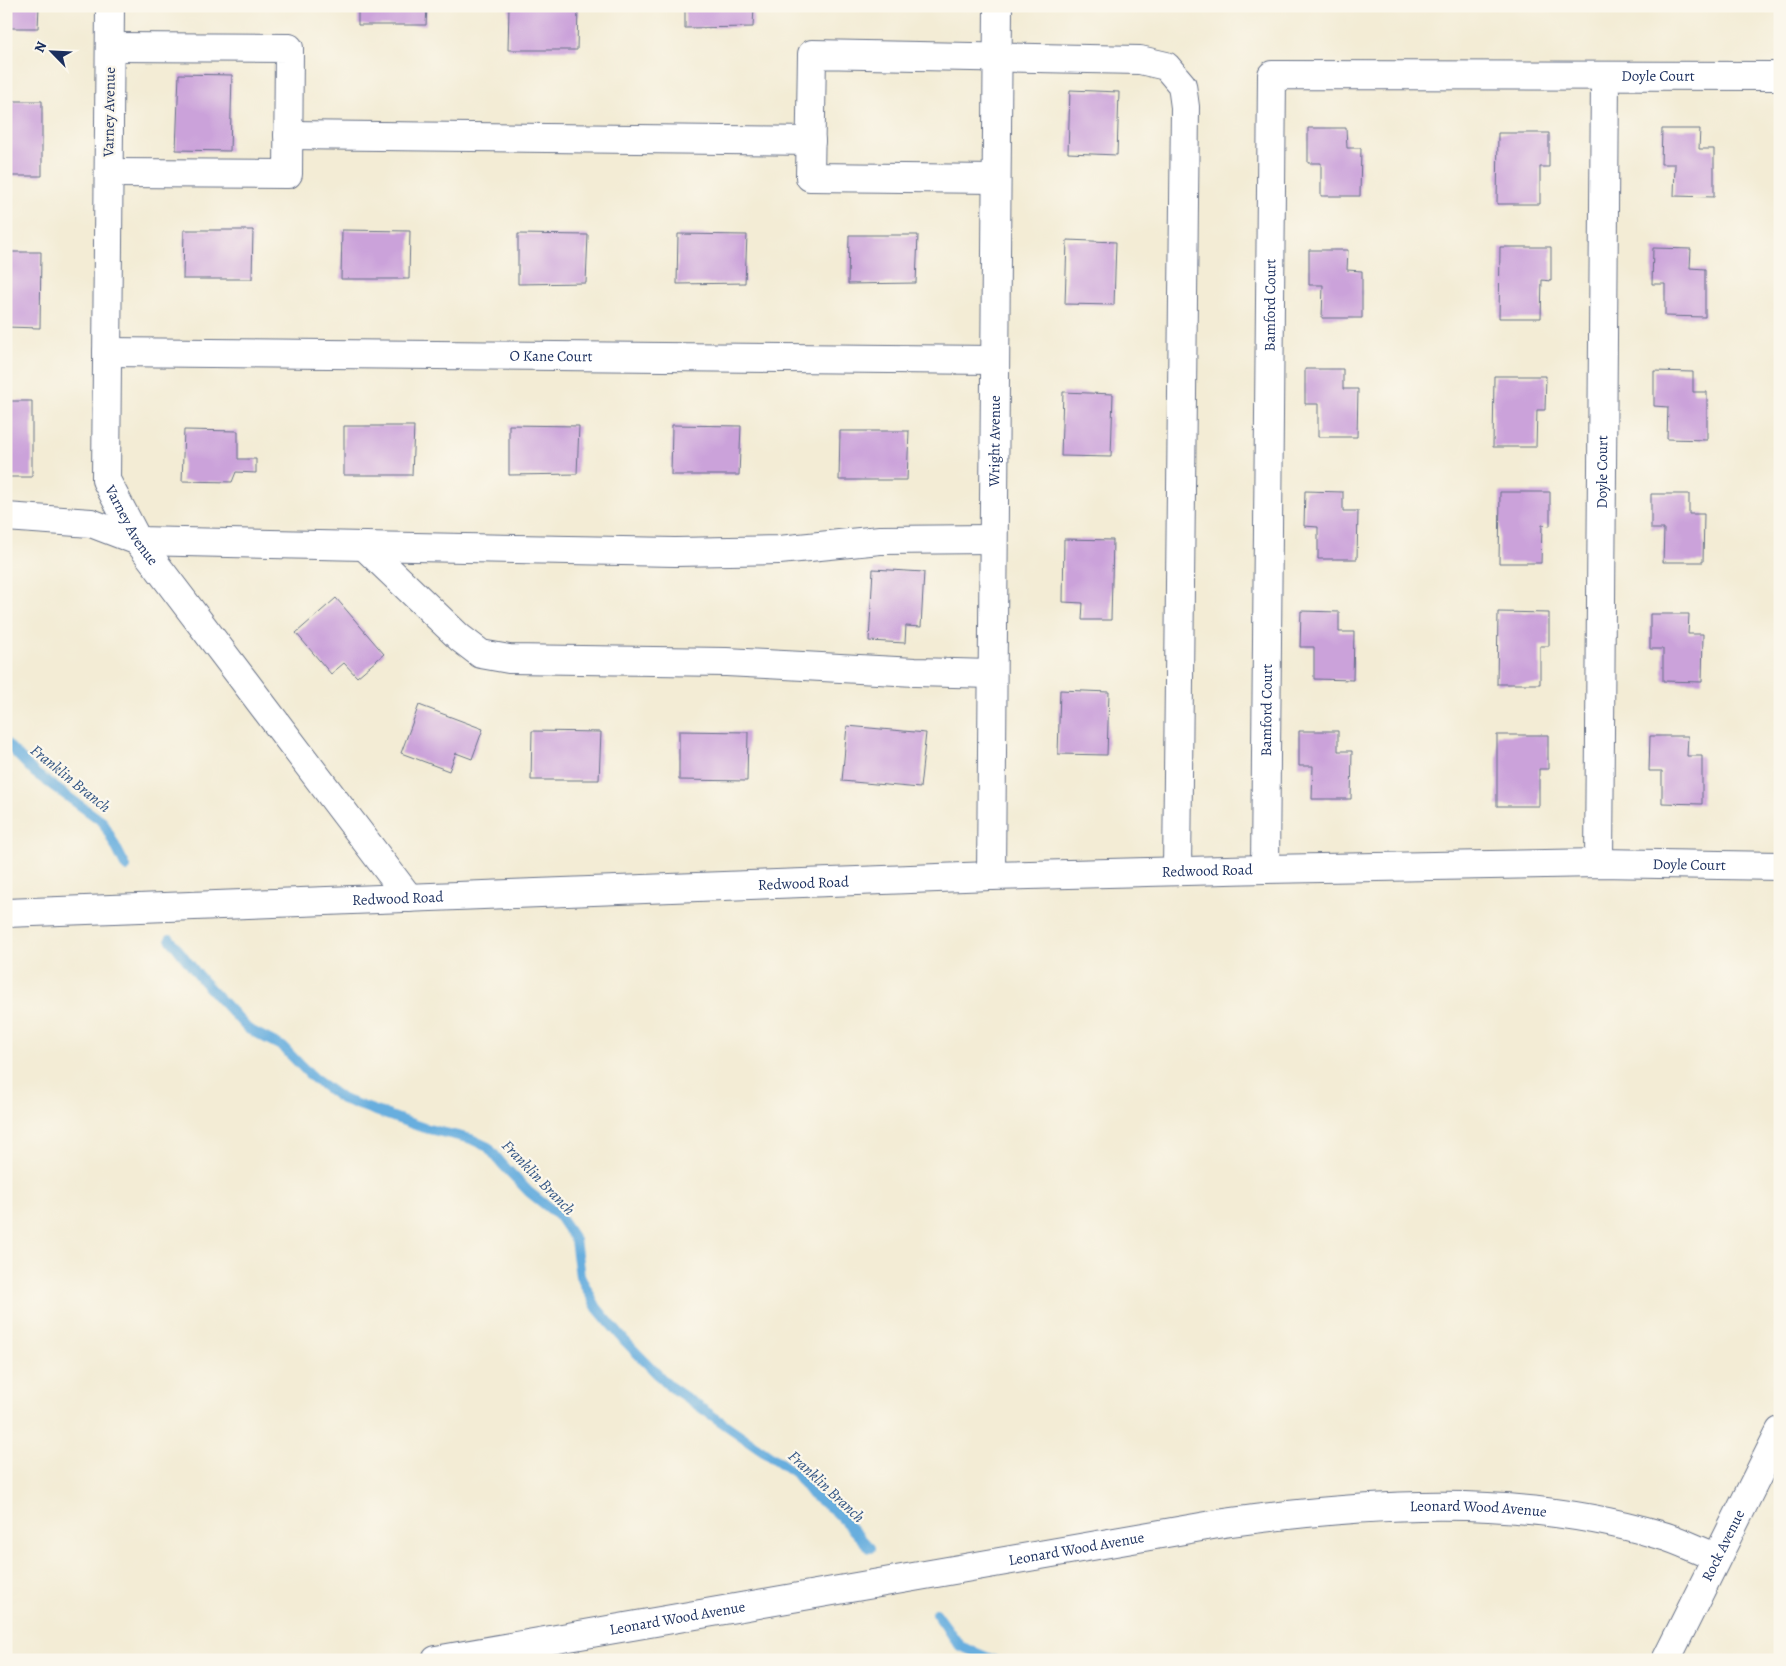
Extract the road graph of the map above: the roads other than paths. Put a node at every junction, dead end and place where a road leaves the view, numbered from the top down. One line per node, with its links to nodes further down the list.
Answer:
1 (110, 6): 3 (street, Varney Avenue)
2 (998, 6): 4 (street, Wright Avenue)
3 (110, 47): 7 (street); 9 (street, Varney Avenue)
4 (997, 57): 8 (street); 10 (street, Wright Avenue); 21 (street)
5 (1605, 76): 6 (street, Doyle Court); 18 (street, Doyle Court); 20 (street, Bamford Court)
6 (1780, 76)
7 (288, 135): 8 (street); 9 (street)
8 (810, 142): 10 (street)
9 (109, 173): 11 (street, Varney Avenue)
10 (996, 179): 12 (street, Wright Avenue)
11 (108, 352): 12 (street, O Kane Court); 15 (street, Varney Avenue)
12 (995, 360): 14 (street, Wright Avenue)
13 (6, 517): 15 (street)
14 (994, 539): 16 (street); 17 (street, Wright Avenue)
15 (138, 541): 16 (street); 23 (street, Varney Avenue)
16 (364, 546): 17 (street)
17 (992, 674): 22 (street, Wright Avenue)
18 (1600, 863): 19 (street, Doyle Court); 20 (street, Redwood Road)
19 (1780, 866)
20 (1265, 869): 21 (street, Redwood Road)
21 (1177, 871): 22 (street, Redwood Road)
22 (990, 876): 23 (street, Redwood Road)
23 (409, 898): 24 (street, Redwood Road)
24 (6, 913)
25 (1780, 1431): 26 (street, Rock Avenue)
26 (1716, 1557): 27 (street, Leonard Wood Avenue); 28 (street, Rock Avenue)
27 (436, 1660)
28 (1666, 1660)

